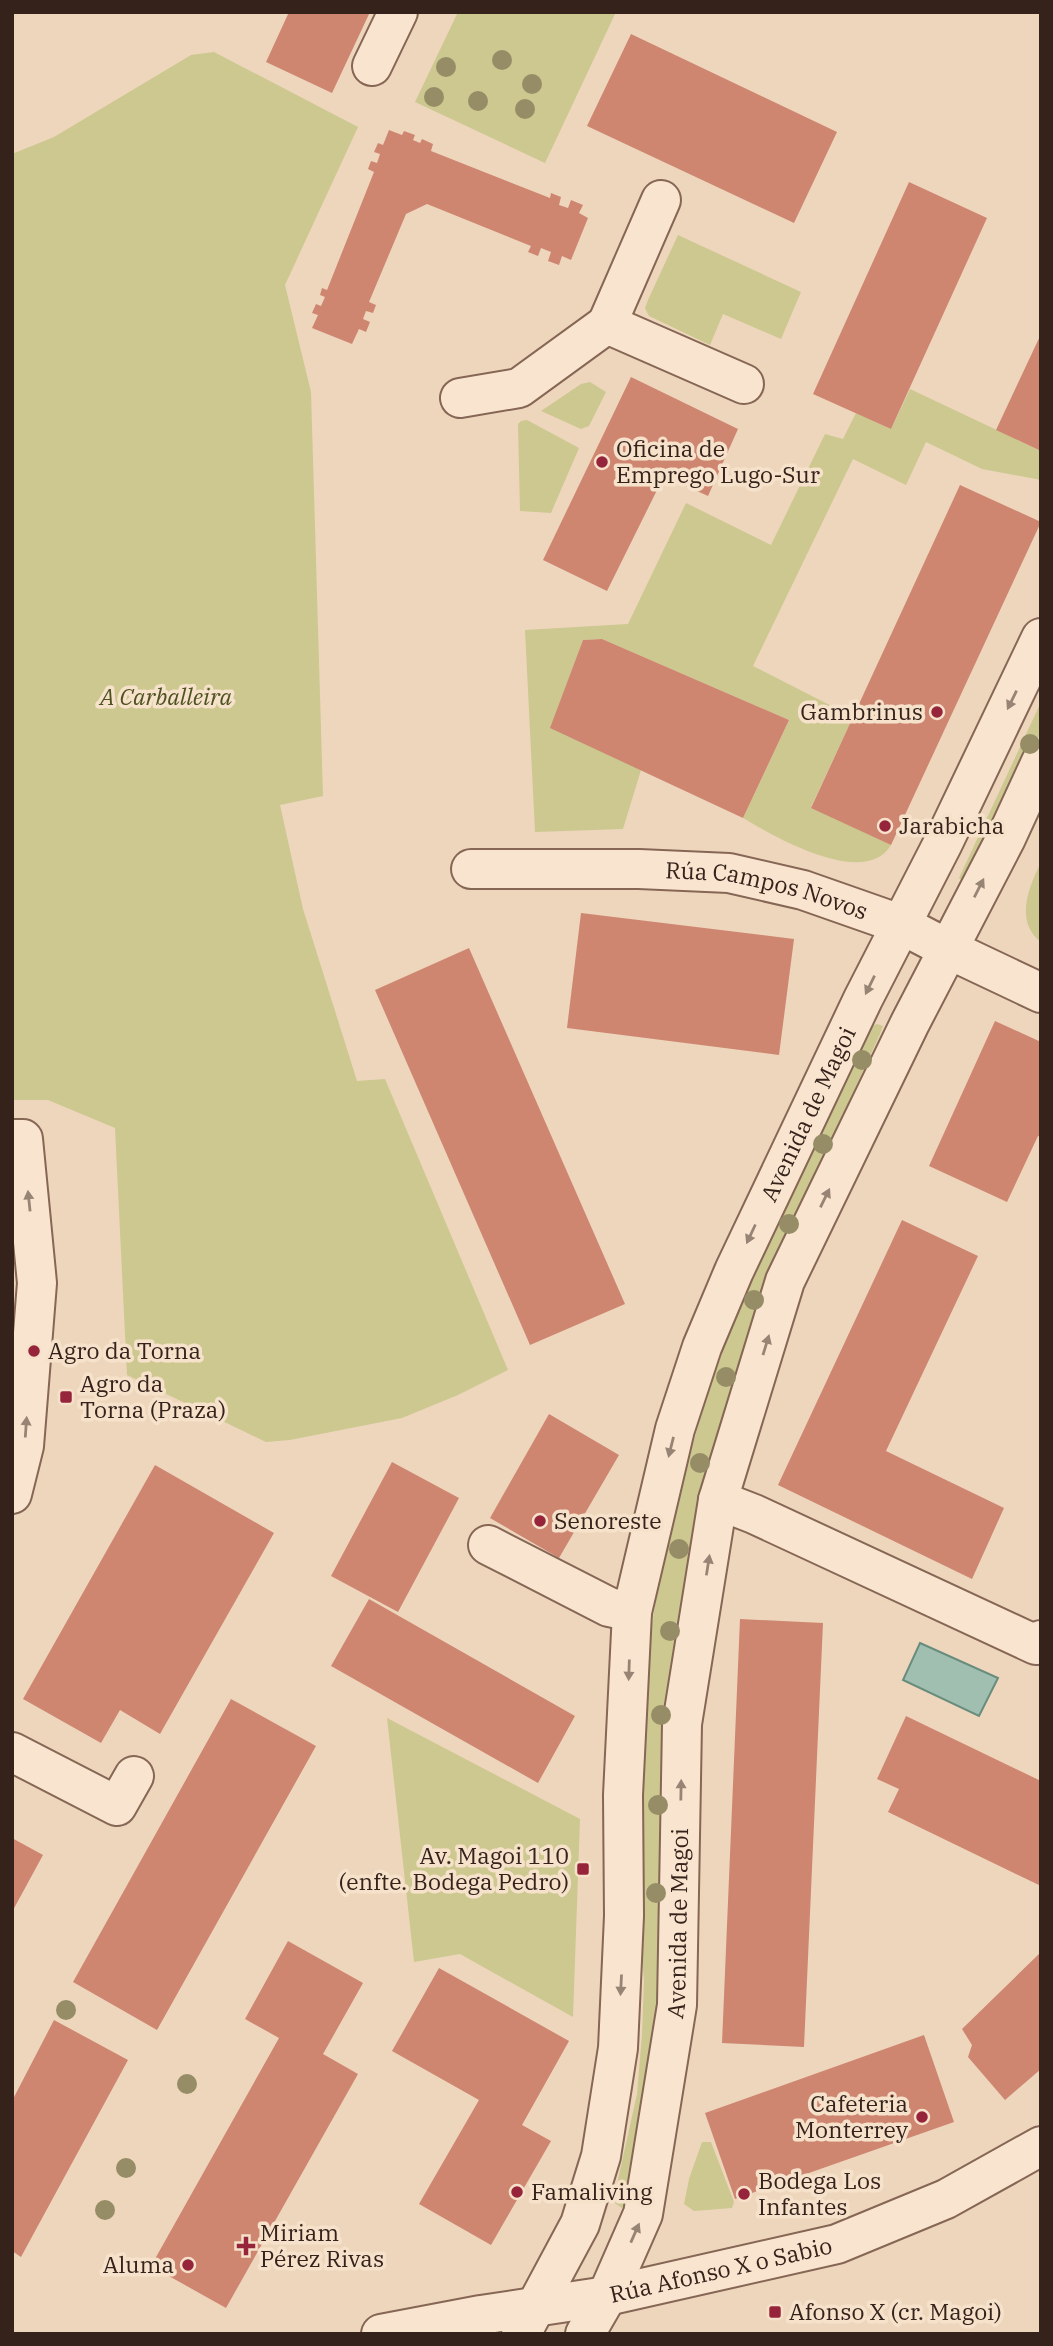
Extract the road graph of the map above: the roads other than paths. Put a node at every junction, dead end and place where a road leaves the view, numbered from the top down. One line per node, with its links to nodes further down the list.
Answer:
1 (398, 12): 2 (street)
2 (372, 66)
3 (661, 200): 4 (street)
4 (607, 324): 5 (street); 6 (street)
5 (744, 384)
6 (460, 398)
7 (1041, 638): 10 (street, Avenida de Magoi, one-way to 10)
8 (1041, 761): 11 (street, Avenida de Magoi, one-way to 8)
9 (471, 869): 10 (street, Rúa Campos Novos)
10 (900, 924): 11 (street, Rúa Campos Novos); 17 (street, Avenida de Magoi, one-way to 17)
11 (948, 949): 12 (street, Rúa Campos Novos); 15 (street, Avenida de Magoi, one-way to 11)
12 (1041, 993)
13 (12, 1139): 14 (street, one-way to 13)
14 (12, 1494)
15 (718, 1500): 18 (street); 22 (street, Avenida de Magoi, one-way to 15)
16 (488, 1545): 17 (street)
17 (632, 1612): 23 (street, Avenida de Magoi, one-way to 23)
18 (1041, 1640)
19 (12, 1752): 20 (street)
20 (134, 1776)
21 (1041, 2146): 22 (street, Rúa Afonso X o Sabio)
22 (607, 2296): 23 (street, Rúa Afonso X o Sabio); 25 (street, Avenida de Magoi)
23 (530, 2320): 24 (street, Rúa Afonso X o Sabio)
24 (381, 2334)
25 (584, 2334)

